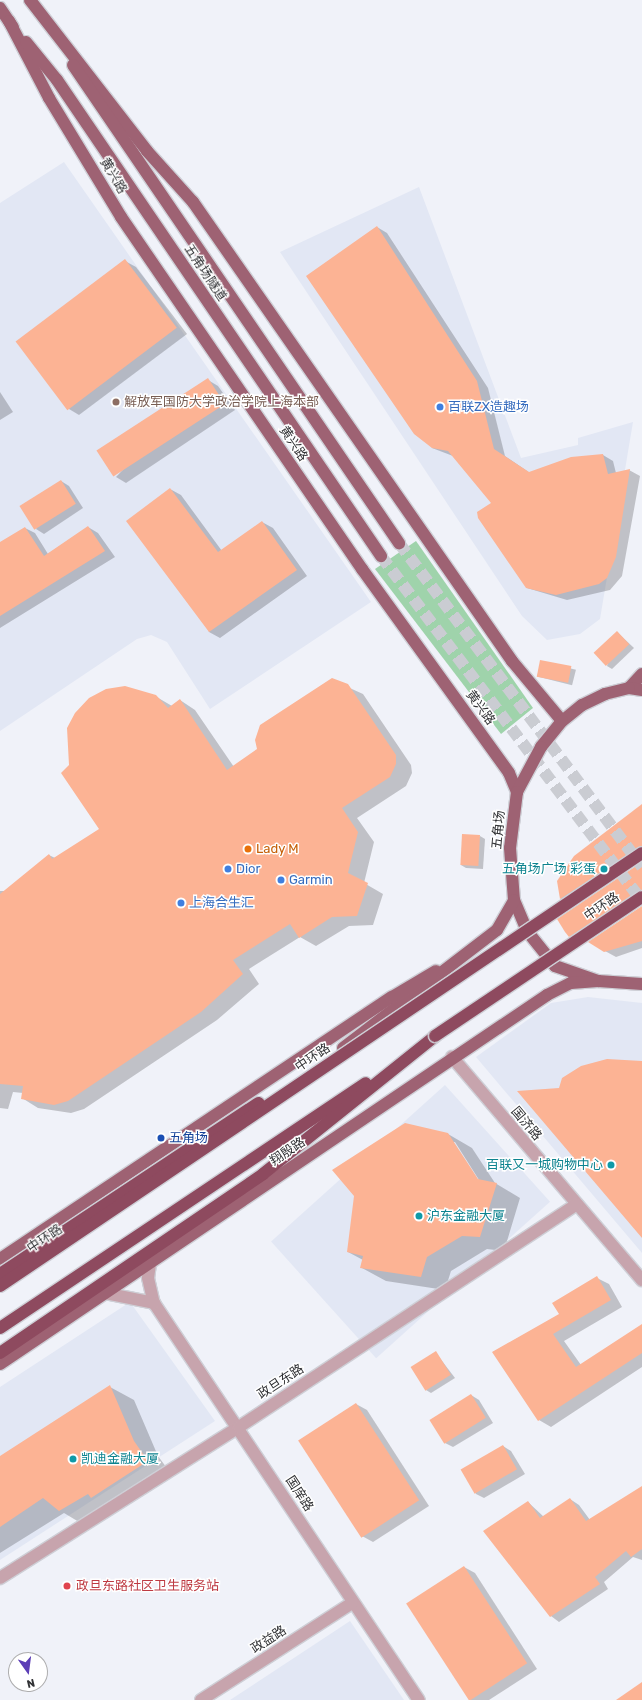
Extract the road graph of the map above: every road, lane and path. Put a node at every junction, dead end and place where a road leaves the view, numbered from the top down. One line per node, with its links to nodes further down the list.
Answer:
1 (30, 0): 3 (main road)
2 (0, 8): 4 (main road, 五角场隧道)
3 (38, 12): 5 (main road, 五角场隧道); 10 (main road)
4 (9, 21): 6 (main road, 五角场隧道); 11 (main road, 黄兴路)
5 (399, 543)
6 (382, 556)
7 (642, 674): 8 (main road)
8 (630, 688): 9 (main road, 五角场); 10 (main road, 五角场)
9 (642, 690)
10 (562, 721): 11 (main road, 五角场)
11 (517, 792): 14 (main road, 五角场)
12 (642, 853): 18 (highway, 中环路, bridge)
13 (642, 897): 19 (highway, 中环路, bridge)
14 (514, 900): 15 (main road); 16 (main road, 五角场)
15 (474, 950): 22 (main road); 25 (main road)
16 (598, 980): 17 (main road, 五角场); 20 (main road, 翔殷路)
17 (642, 984)
18 (414, 1007): 24 (highway, bridge); 27 (highway, 中环路, bridge)
19 (435, 1036): 30 (highway, 中环路); 31 (highway)
20 (452, 1057): 21 (street, 国济路); 23 (main road, 翔殷路)
21 (576, 1205): 26 (street, 国济路); 33 (street, 政旦东路)
22 (0, 1259)
23 (150, 1264): 28 (main road, 翔殷路); 29 (street, 国庠路)
24 (0, 1274)
25 (0, 1280)
26 (642, 1280)
27 (0, 1286)
28 (105, 1293): 29 (street); 32 (main road, 翔殷路)
29 (154, 1303): 33 (street, 国庠路)
30 (0, 1328)
31 (0, 1353)
32 (0, 1364)
33 (239, 1426): 34 (street, 政旦东路); 35 (street, 国庠路)
34 (0, 1578)
35 (352, 1603): 36 (street, 政益路); 37 (street, 国庠路)
36 (201, 1700)
37 (419, 1700)

